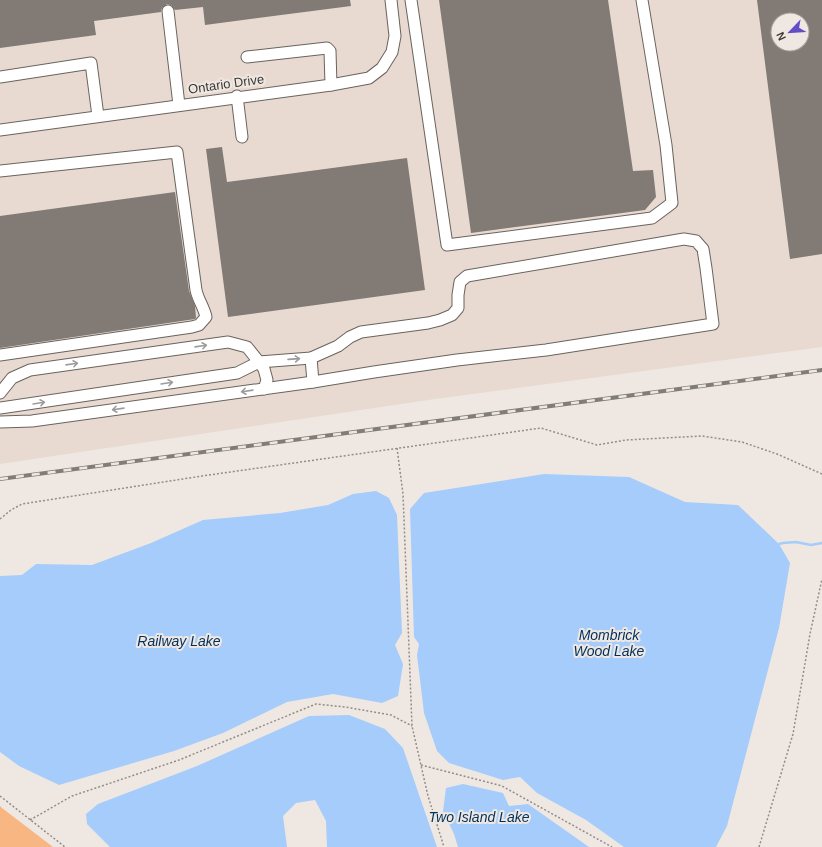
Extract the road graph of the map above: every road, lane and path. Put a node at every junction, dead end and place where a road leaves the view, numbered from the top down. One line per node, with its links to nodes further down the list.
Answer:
1 (391, 0): 7 (street, Ontario Drive)
2 (411, 0): 3 (street)
3 (642, 0)
4 (168, 11): 9 (street)
5 (247, 57): 7 (street)
6 (0, 77): 10 (street)
7 (330, 85): 8 (street, Ontario Drive)
8 (237, 96): 9 (street, Ontario Drive); 12 (street)
9 (180, 105): 10 (street, Ontario Drive)
10 (98, 116): 11 (street, Ontario Drive)
11 (0, 130)
12 (242, 137)
13 (0, 171): 14 (street)
14 (0, 355)
15 (311, 358): 16 (street, one-way to 15); 17 (street); 17 (street)
16 (259, 362): 18 (street); 19 (street, one-way to 16); 20 (street, one-way to 16)
17 (313, 382): 18 (street)
18 (264, 389): 21 (street, one-way to 21)
19 (0, 392)
20 (0, 408)
21 (0, 422)
22 (397, 448): 23 (path); 24 (path); 26 (path)
23 (822, 474)
24 (0, 519)
25 (822, 579): 33 (path)
26 (412, 726): 27 (path); 29 (path)
27 (421, 765): 31 (path); 32 (path)
28 (0, 796): 29 (path)
29 (30, 820): 30 (path)
30 (65, 847)
31 (444, 847)
32 (612, 847)
33 (759, 847)

